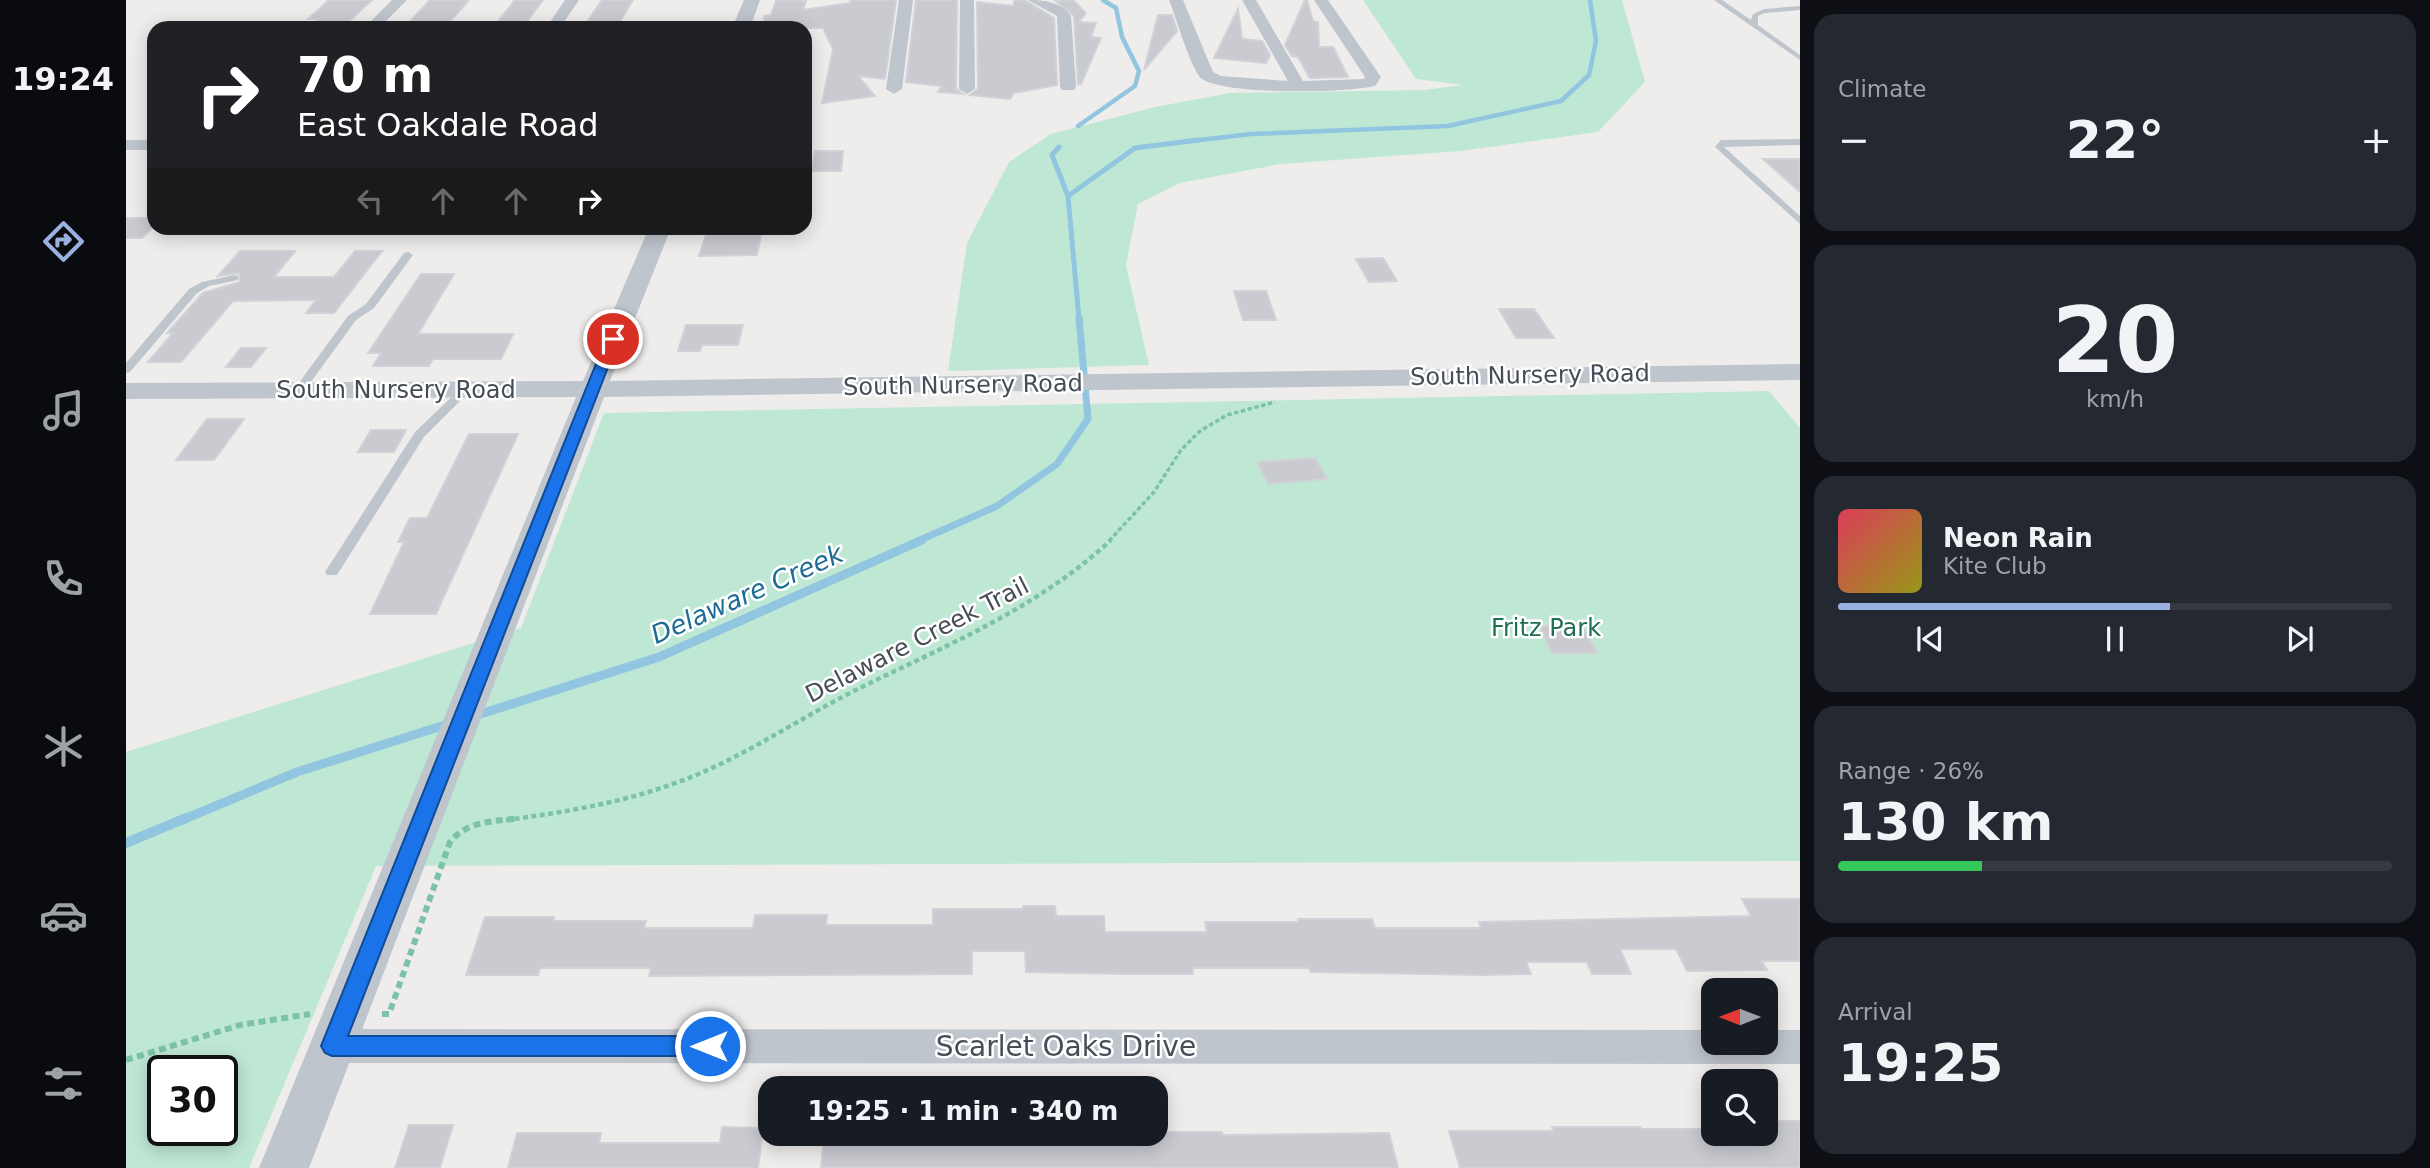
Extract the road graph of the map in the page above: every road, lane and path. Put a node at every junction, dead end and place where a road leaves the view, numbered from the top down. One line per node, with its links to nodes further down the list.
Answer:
1 (400, 0): 12 (street)
2 (572, 0): 13 (street)
3 (752, 0): 14 (street)
4 (906, 0): 19 (street)
5 (967, 0): 20 (street)
6 (1035, 0): 18 (street)
7 (1176, 0): 17 (street)
8 (1249, 0): 17 (street)
9 (1321, 0): 17 (street)
10 (1717, 0): 15 (lane)
11 (1800, 8): 15 (lane)
12 (378, 21)
13 (558, 21)
14 (744, 21)
15 (1754, 26): 16 (lane)
16 (1800, 58)
17 (1297, 85)
18 (1068, 87)
19 (894, 89)
20 (967, 89)
21 (1800, 142): 24 (lane)
22 (126, 145): 23 (street)
23 (147, 145)
24 (1800, 221)
25 (657, 235): 30 (street)
26 (408, 255): 33 (lane)
27 (234, 278): 28 (lane)
28 (126, 370)
29 (1800, 372): 30 (street, South Nursery Road)
30 (592, 389): 31 (street, South Nursery Road); 36 (street)
31 (465, 390): 33 (street, South Nursery Road); 35 (lane)
32 (126, 391): 33 (street, South Nursery Road)
33 (299, 391)
34 (1282, 400): 36 (path, Delaware Creek Trail)
35 (332, 572)
36 (339, 1030): 37 (street, Scarlet Oaks Drive); 38 (path, Delaware Creek Trail); 39 (street)
37 (1800, 1047)
38 (126, 1060)
39 (284, 1168)

